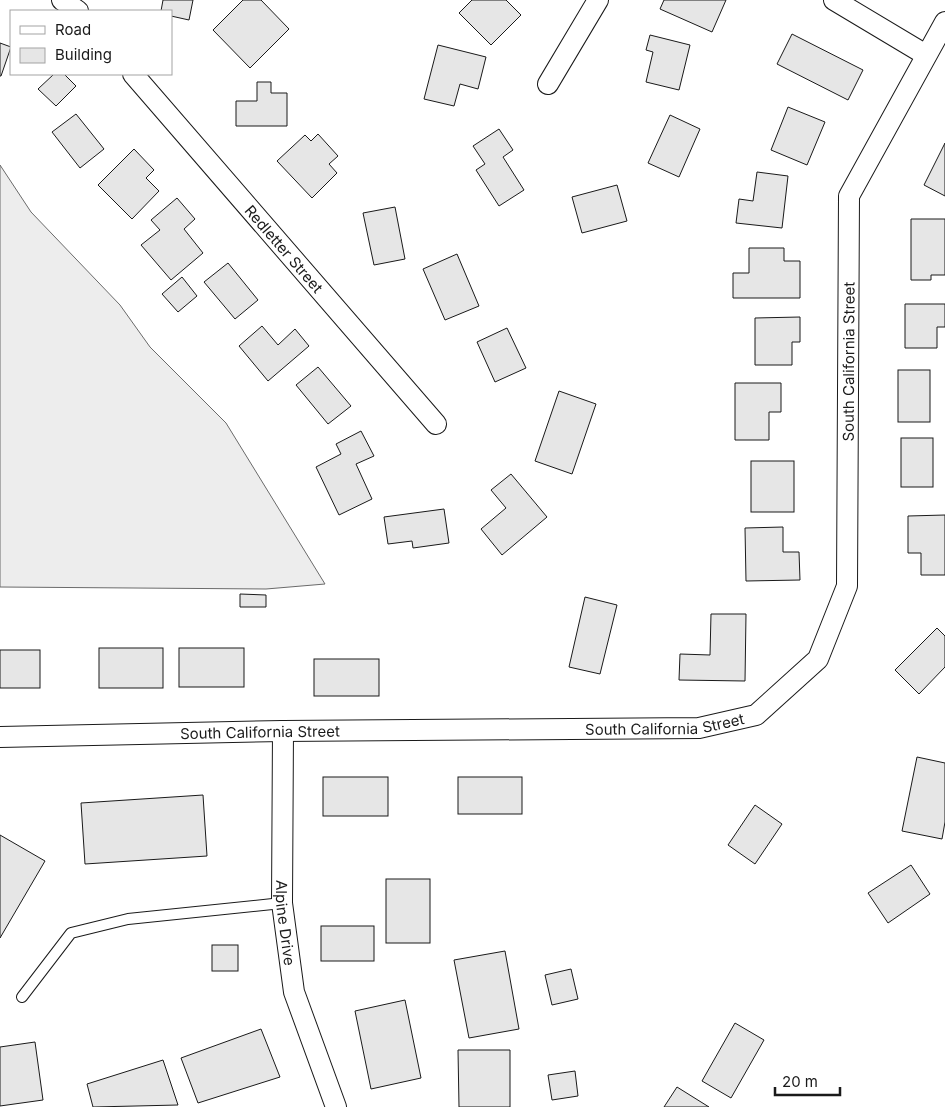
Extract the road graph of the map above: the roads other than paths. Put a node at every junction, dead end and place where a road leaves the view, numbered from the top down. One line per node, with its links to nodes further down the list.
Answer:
1 (62, 0): 4 (street)
2 (598, 0): 8 (street)
3 (834, 0): 6 (street)
4 (77, 10)
5 (945, 22): 6 (street, South California Street)
6 (926, 55): 10 (street, South California Street)
7 (134, 75): 9 (street, Redletter Street)
8 (548, 84)
9 (436, 424)
10 (283, 730): 11 (street, South California Street); 12 (street, Alpine Drive)
11 (0, 737)
12 (282, 902): 13 (lane); 14 (street, Alpine Drive)
13 (22, 997)
14 (336, 1107)

